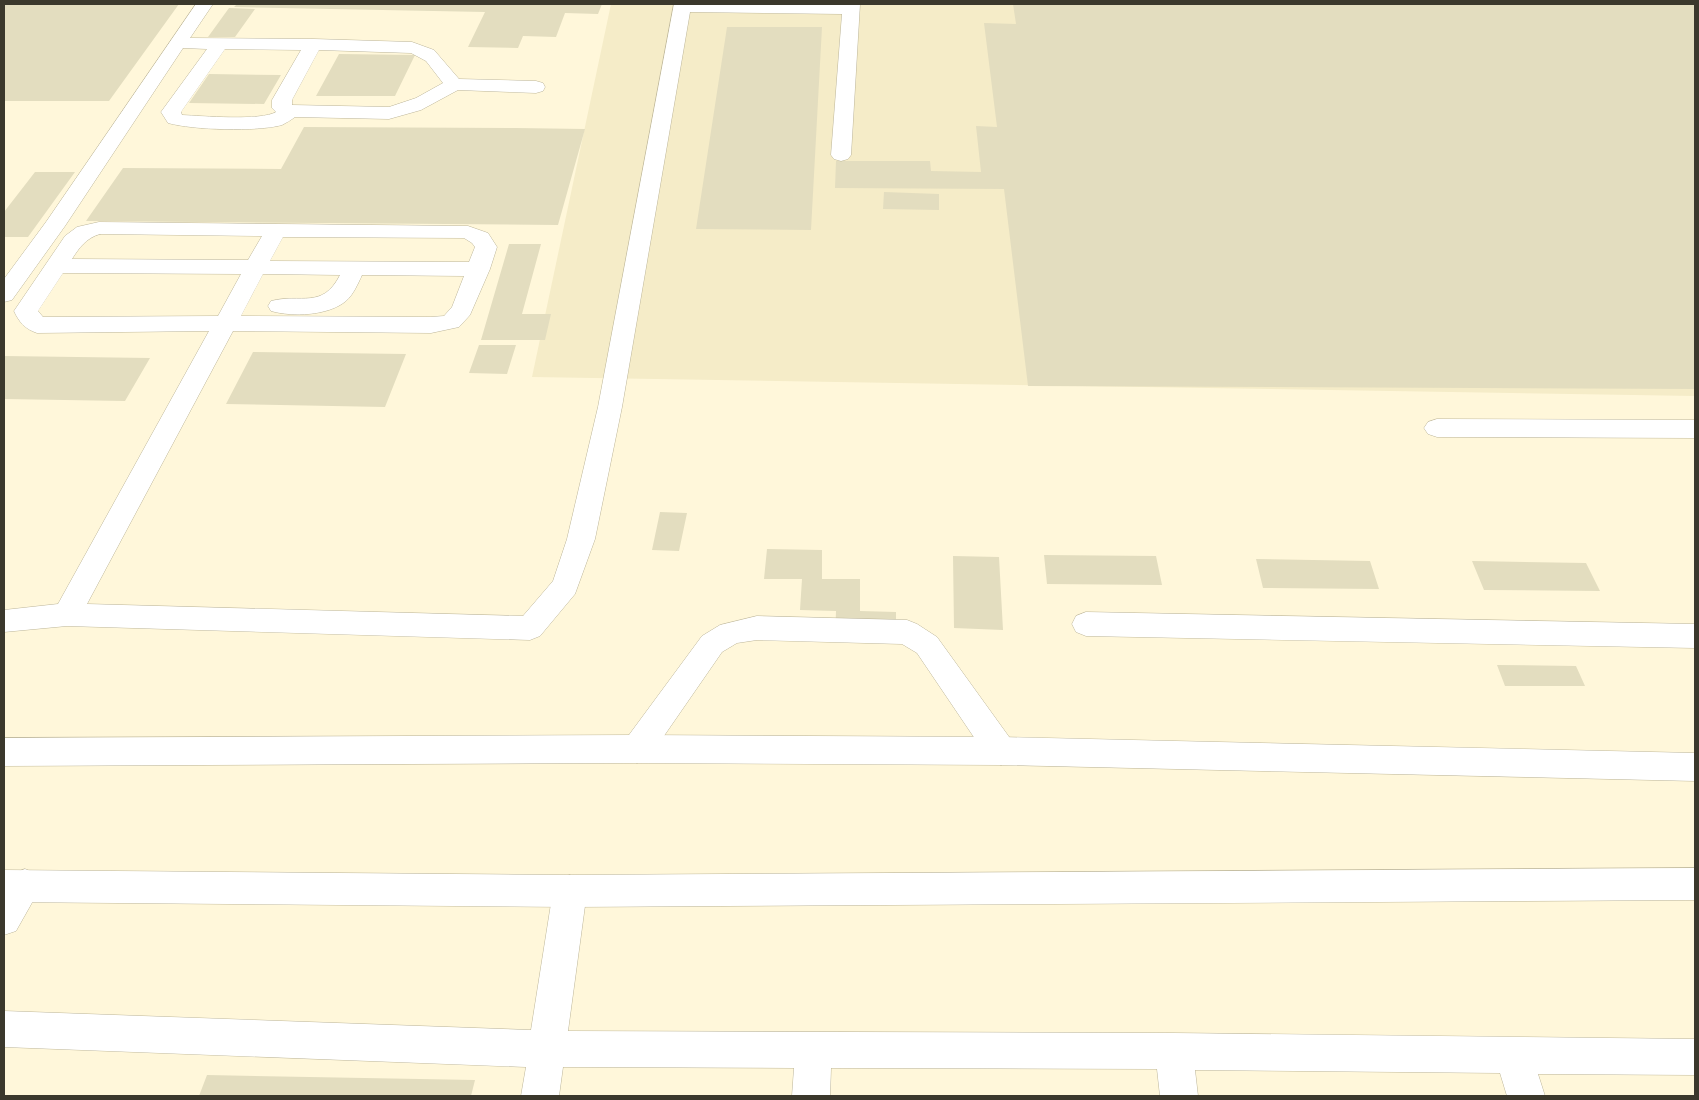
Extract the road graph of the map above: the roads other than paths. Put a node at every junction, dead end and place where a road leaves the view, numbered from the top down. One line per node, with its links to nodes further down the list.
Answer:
1 (204, 4): 4 (main road)
2 (683, 5): 3 (main road); 20 (main road)
3 (852, 6): 10 (main road)
4 (178, 42): 5 (main road); 16 (main road)
5 (220, 43): 6 (main road); 9 (main road)
6 (314, 44): 7 (main road); 9 (main road)
7 (454, 84): 8 (main road); 9 (main road)
8 (536, 87)
9 (291, 112)
10 (841, 155)
11 (276, 230): 12 (main road); 13 (main road); 15 (main road)
12 (56, 266): 13 (main road); 17 (main road)
13 (256, 268): 14 (main road); 17 (main road)
14 (355, 268): 15 (main road); 17 (main road)
15 (479, 269): 17 (main road)
16 (4, 295)
17 (230, 314): 20 (main road)
18 (1437, 428): 19 (main road)
19 (1695, 429)
20 (66, 614): 21 (main road)
21 (4, 621)
22 (1086, 624): 23 (main road)
23 (1695, 636)
24 (636, 749): 25 (main road); 25 (main road); 26 (main road)
25 (1002, 751): 27 (main road)
26 (4, 752)
27 (1695, 767)
28 (1695, 884): 30 (main road)
29 (14, 886): 30 (main road); 31 (main road)
30 (570, 891): 33 (main road)
31 (4, 919)
32 (4, 1029): 33 (main road)
33 (547, 1049): 34 (main road); 38 (main road)
34 (814, 1050): 35 (main road); 39 (main road)
35 (1174, 1051): 36 (main road); 40 (main road)
36 (1513, 1055): 37 (main road); 41 (main road)
37 (1695, 1057)
38 (540, 1096)
39 (811, 1096)
40 (1179, 1096)
41 (1526, 1096)

